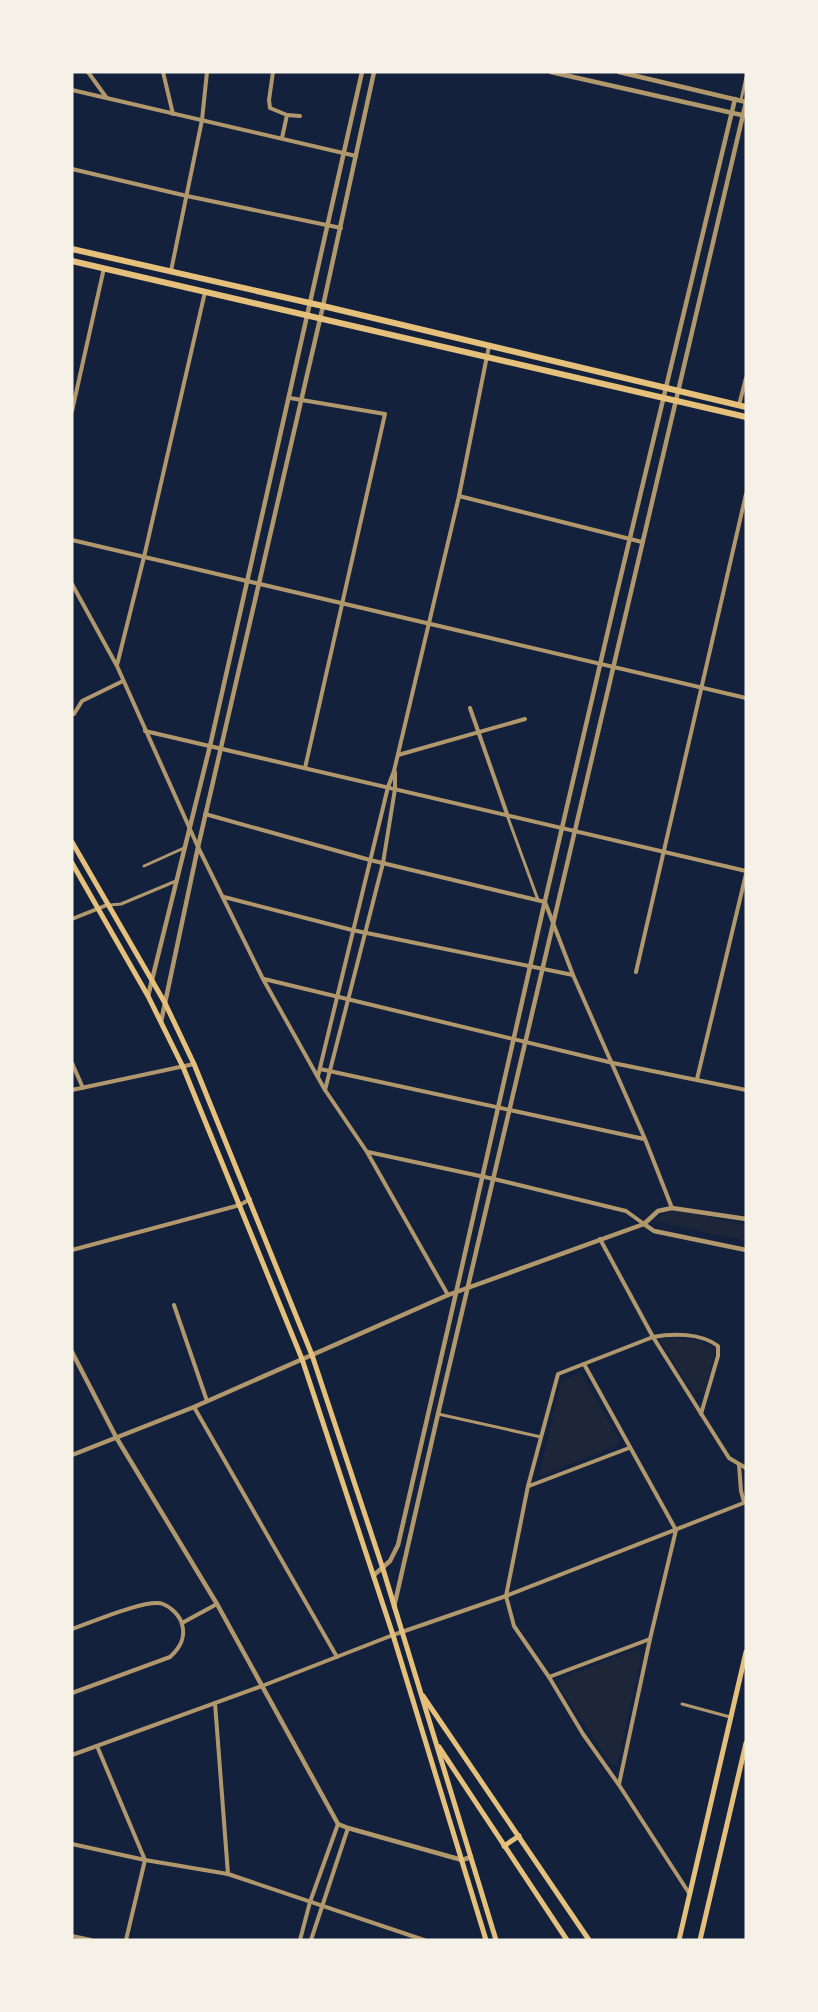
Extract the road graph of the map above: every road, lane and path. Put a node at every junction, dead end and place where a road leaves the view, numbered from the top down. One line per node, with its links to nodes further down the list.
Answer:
1 (88, 72): 12 (street)
2 (163, 72): 16 (street)
3 (207, 72): 20 (street)
4 (273, 72): 17 (street)
5 (362, 72): 22 (street)
6 (374, 72): 23 (street)
7 (551, 72): 10 (street)
8 (621, 72): 10 (street); 13 (street)
9 (746, 77): 14 (street)
10 (619, 87): 15 (street)
11 (72, 90): 12 (street)
12 (107, 98): 16 (street)
13 (735, 99): 14 (street); 15 (street)
14 (744, 101): 18 (street)
15 (731, 112): 18 (street); 42 (street)
16 (173, 114): 20 (street)
17 (286, 115): 19 (street); 21 (street)
18 (744, 115): 43 (street)
19 (300, 116)
20 (202, 120): 21 (street); 25 (street)
21 (282, 138): 22 (street)
22 (345, 154): 23 (street); 26 (street)
23 (356, 156): 27 (street)
24 (72, 169): 25 (street)
25 (187, 196): 26 (street); 33 (street)
26 (329, 225): 27 (street); 35 (street)
27 (341, 228): 36 (street)
28 (72, 249): 33 (main road)
29 (72, 261): 30 (main road)
30 (84, 264): 31 (street); 32 (main road)
31 (72, 266)
32 (104, 268): 34 (main road); 49 (street)
33 (171, 272): 35 (main road)
34 (205, 292): 37 (main road); 56 (street)
35 (310, 303): 36 (main road); 37 (street)
36 (323, 306): 38 (street); 39 (main road)
37 (308, 315): 38 (main road); 44 (street)
38 (320, 318): 40 (main road); 46 (street)
39 (489, 346): 40 (street); 42 (main road)
40 (487, 357): 45 (main road); 52 (street)
41 (746, 378): 48 (street)
42 (666, 387): 43 (main road); 45 (street)
43 (678, 390): 47 (street); 48 (main road)
44 (290, 398): 46 (street); 57 (street)
45 (664, 398): 47 (main road); 53 (street)
46 (302, 399): 59 (street); 60 (street)
47 (675, 400): 50 (main road); 55 (street)
48 (742, 406)
49 (72, 411)
50 (746, 417)
51 (746, 494): 66 (street)
52 (459, 495): 53 (street); 61 (street)
53 (631, 539): 55 (street); 62 (street)
54 (72, 540): 56 (street)
55 (642, 542): 64 (street)
56 (144, 557): 57 (street); 63 (street)
57 (248, 581): 59 (street); 73 (street)
58 (72, 584): 63 (street)
59 (257, 584): 60 (street); 74 (street)
60 (344, 604): 61 (street); 76 (street)
61 (429, 624): 62 (street); 75 (street)
62 (601, 664): 64 (street); 83 (street)
63 (117, 666): 65 (street)
64 (613, 667): 66 (street); 84 (street)
65 (123, 681): 69 (street); 71 (street)
66 (702, 688): 67 (street); 88 (street)
67 (746, 698)
68 (470, 708): 72 (street)
69 (74, 714)
70 (525, 719): 72 (street)
71 (145, 731): 73 (street); 82 (street)
72 (479, 732): 75 (street); 81 (street)
73 (210, 746): 74 (street); 82 (street)
74 (220, 749): 76 (street); 80 (street)
75 (398, 755): 77 (street)
76 (305, 768): 78 (street)
77 (394, 771): 78 (street); 79 (street)
78 (388, 787): 79 (street); 89 (street)
79 (395, 789): 81 (street); 91 (street)
80 (205, 814): 86 (street); 89 (street)
81 (507, 815): 83 (street); 96 (street)
82 (189, 825): 86 (street); 87 (street)
83 (562, 827): 84 (street); 97 (street)
84 (574, 830): 88 (street); 101 (street)
85 (72, 842): 98 (main road)
86 (198, 847): 95 (street); 113 (street)
87 (184, 848): 92 (street); 94 (street)
88 (664, 851): 93 (street); 106 (street)
89 (370, 860): 91 (street); 102 (street)
90 (72, 863): 99 (main road)
91 (383, 863): 96 (street); 103 (street)
92 (144, 866)
93 (746, 872): 124 (street)
94 (176, 881): 98 (street); 109 (street)
95 (224, 897): 102 (street); 108 (street)
96 (538, 900): 97 (street)
97 (545, 902): 101 (street); 104 (street)
98 (107, 905): 99 (street); 109 (main road)
99 (98, 908): 100 (street); 110 (main road)
100 (72, 919)
101 (553, 924): 105 (street); 107 (street)
102 (352, 930): 103 (street); 111 (street)
103 (364, 933): 104 (street); 112 (street)
104 (530, 967): 105 (street); 115 (street)
105 (543, 969): 107 (street); 116 (street)
106 (636, 972)
107 (573, 975): 118 (street)
108 (263, 979): 111 (street); 123 (street)
109 (151, 980): 110 (street); 113 (main road)
110 (147, 996): 114 (main road)
111 (338, 998): 112 (street); 121 (street)
112 (348, 1000): 115 (street); 122 (street)
113 (165, 1003): 114 (street); 119 (main road)
114 (161, 1022): 120 (main road)
115 (513, 1039): 116 (street); 129 (street)
116 (526, 1042): 118 (street); 130 (street)
117 (72, 1063): 125 (street)
118 (613, 1063): 124 (street); 131 (street)
119 (194, 1064): 120 (street); 135 (main road)
120 (183, 1067): 125 (street); 136 (main road)
121 (320, 1069): 122 (street); 123 (street)
122 (331, 1070): 127 (street); 129 (street)
123 (318, 1077): 127 (street)
124 (697, 1079): 128 (street)
125 (83, 1088): 126 (street)
126 (72, 1090)
127 (325, 1090): 132 (street)
128 (746, 1090)
129 (498, 1108): 130 (street); 133 (street)
130 (510, 1111): 131 (street); 134 (street)
131 (645, 1139): 137 (street)
132 (368, 1152): 133 (street); 145 (street)
133 (482, 1176): 134 (street); 144 (street)
134 (494, 1179): 139 (street); 143 (street)
135 (250, 1199): 136 (street); 149 (main road)
136 (240, 1205): 141 (street); 150 (main road)
137 (672, 1208): 138 (street); 139 (street)
138 (746, 1219)
139 (644, 1224): 140 (street); 142 (street)
140 (600, 1239): 143 (street); 147 (street)
141 (72, 1250)
142 (746, 1250)
143 (468, 1288): 144 (street); 154 (street)
144 (458, 1292): 145 (street); 165 (street)
145 (448, 1296): 149 (street)
146 (174, 1305): 152 (street)
147 (653, 1337): 151 (street); 155 (street); 155 (street)
148 (72, 1352): 156 (street)
149 (312, 1355): 150 (street); 165 (main road)
150 (302, 1359): 152 (street); 166 (main road)
151 (584, 1364): 157 (street); 158 (street)
152 (207, 1401): 153 (street)
153 (194, 1407): 156 (street); 176 (street)
154 (438, 1414): 157 (street); 169 (street)
155 (701, 1414): 160 (street)
156 (116, 1437): 159 (street); 168 (street)
157 (541, 1437): 162 (street)
158 (629, 1448): 162 (street); 164 (street)
159 (72, 1455)
160 (739, 1465): 161 (street); 163 (street)
161 (746, 1468)
162 (528, 1486): 167 (street)
163 (745, 1502): 164 (street)
164 (676, 1530): 167 (street); 174 (street)
165 (383, 1569): 166 (street); 169 (main road)
166 (374, 1575): 173 (main road)
167 (506, 1596): 172 (street); 177 (street)
168 (217, 1604): 170 (street); 178 (street)
169 (394, 1608): 172 (main road)
170 (182, 1623): 171 (street); 180 (street)
171 (72, 1629)
172 (401, 1632): 173 (street); 179 (main road)
173 (393, 1635): 176 (street); 184 (main road)
174 (650, 1639): 177 (street); 189 (street)
175 (746, 1652): 183 (main road)
176 (337, 1657): 178 (street)
177 (549, 1677): 189 (street)
178 (262, 1686): 181 (street); 190 (street)
179 (420, 1692): 185 (main road); 192 (main road)
180 (72, 1693)
181 (215, 1703): 187 (street); 198 (street)
182 (682, 1704): 183 (street)
183 (731, 1717): 199 (main road)
184 (418, 1719): 185 (main road); 197 (main road)
185 (435, 1741): 194 (main road); 195 (main road)
186 (746, 1743): 213 (main road)
187 (97, 1746): 188 (street); 196 (street)
188 (72, 1755)
189 (619, 1785): 199 (street)
190 (338, 1824): 191 (street); 200 (street)
191 (348, 1828): 197 (street); 201 (street)
192 (519, 1836): 194 (main road); 211 (main road)
193 (72, 1844): 196 (street)
194 (504, 1846): 210 (main road)
195 (471, 1857): 197 (street); 209 (main road)
196 (145, 1860): 198 (street); 204 (street)
197 (462, 1860): 208 (main road)
198 (228, 1874): 200 (street)
199 (689, 1893): 212 (main road)
200 (310, 1902): 201 (street); 205 (street)
201 (321, 1906): 206 (street); 207 (street)
202 (72, 1936): 203 (street)
203 (91, 1940)
204 (126, 1940)
205 (300, 1940)
206 (311, 1940)
207 (424, 1940)
208 (486, 1940)
209 (496, 1940)
210 (567, 1940)
211 (589, 1940)
212 (679, 1940)
213 (700, 1940)

